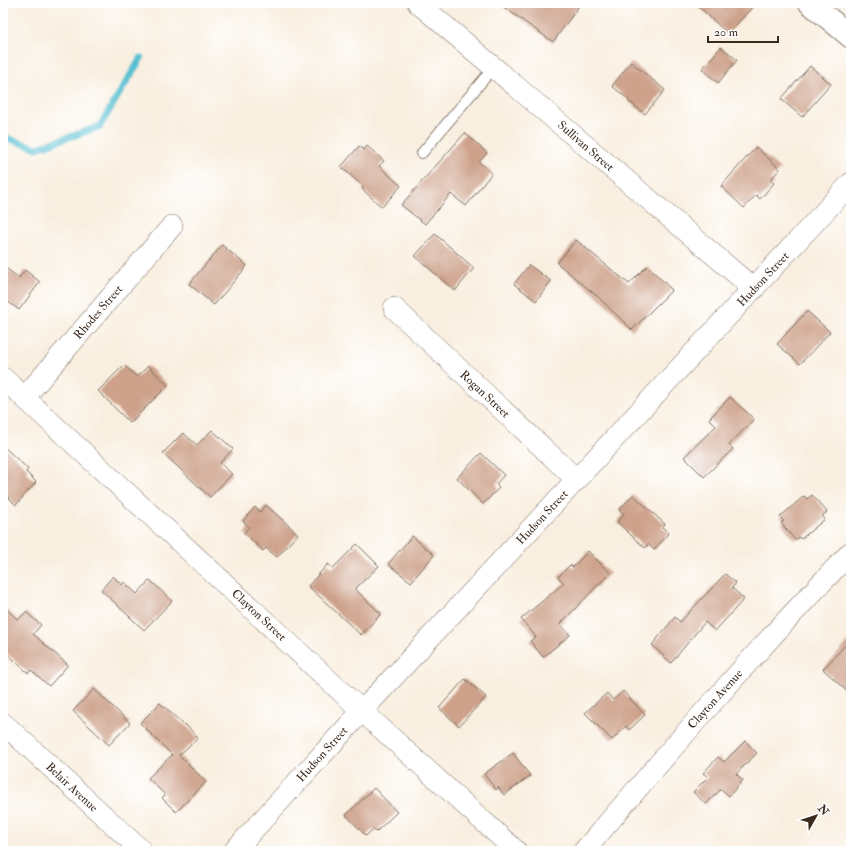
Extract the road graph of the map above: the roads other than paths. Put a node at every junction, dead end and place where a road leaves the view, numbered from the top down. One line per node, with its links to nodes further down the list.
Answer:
1 (418, 3): 4 (street, Sullivan Street)
2 (810, 3): 3 (street)
3 (851, 38)
4 (494, 67): 5 (lane); 8 (street, Sullivan Street)
5 (422, 153)
6 (851, 183): 8 (street, Hudson Street)
7 (172, 226): 11 (street, Rhodes Street)
8 (754, 289): 12 (street, Hudson Street)
9 (394, 308): 12 (street, Rogan Street)
10 (3, 378): 11 (street, Clayton Street)
11 (24, 398): 14 (street, Clayton Street)
12 (577, 480): 14 (street, Hudson Street)
13 (851, 552): 19 (street, Clayton Avenue)
14 (362, 711): 17 (street, Hudson Street); 18 (street, Clayton Street)
15 (3, 723): 16 (street, Belair Avenue)
16 (142, 851)
17 (234, 851)
18 (516, 851)
19 (584, 851)

